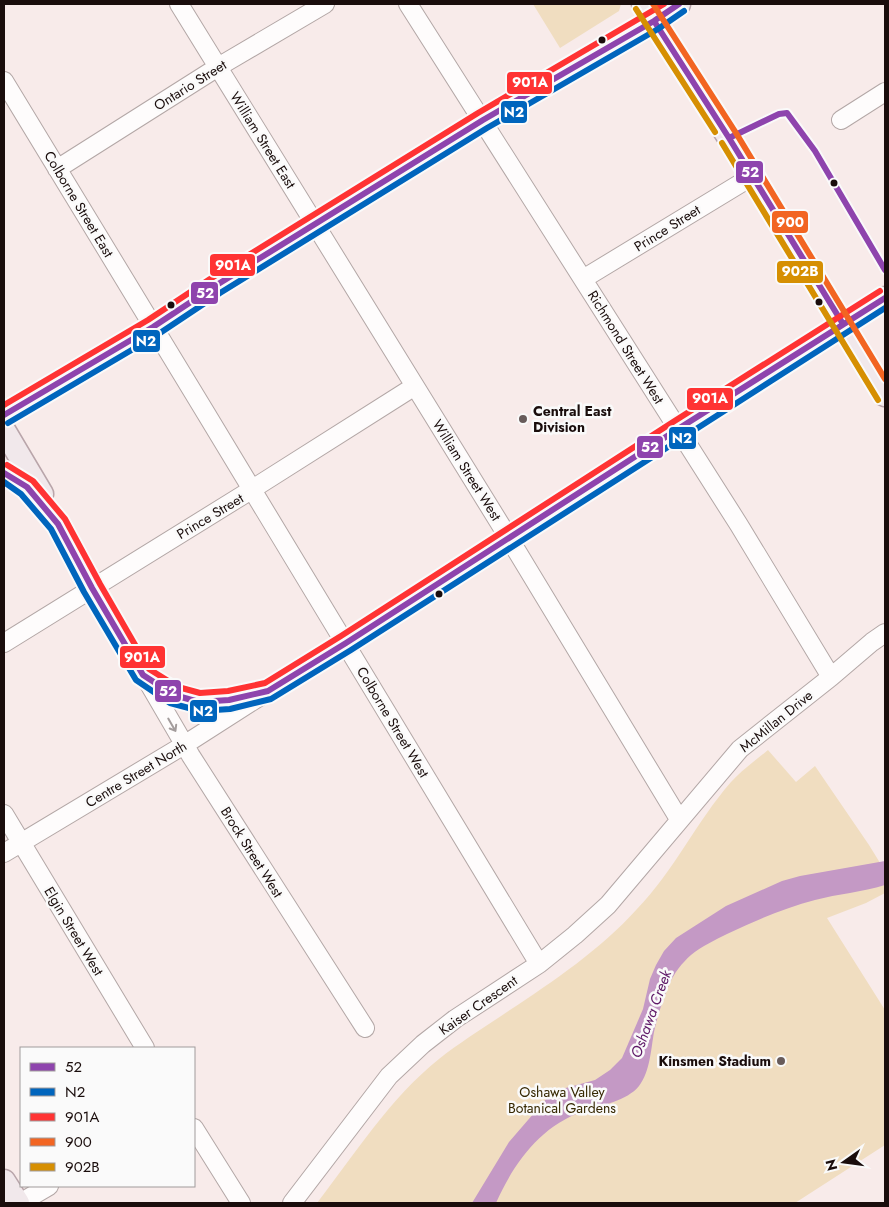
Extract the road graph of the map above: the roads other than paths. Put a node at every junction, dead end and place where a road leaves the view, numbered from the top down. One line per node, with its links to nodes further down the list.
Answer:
1 (178, 4): 6 (street, William Street East)
2 (325, 4): 6 (street, Ontario Street)
3 (408, 4): 9 (street, Richmond Street West)
4 (680, 4): 5 (main road)
5 (648, 12): 9 (main road); 12 (main road)
6 (218, 67): 11 (street, Ontario Street); 13 (street, William Street East)
7 (4, 81): 11 (street, Colborne Street East)
8 (885, 92): 10 (street)
9 (483, 120): 13 (main road); 14 (street, Richmond Street West)
10 (841, 120)
11 (57, 169): 17 (street, Colborne Street East)
12 (751, 176): 14 (street, Prince Street); 16 (main road)
13 (315, 225): 17 (main road); 18 (street, William Street West)
14 (583, 280): 21 (street, Richmond Street West)
15 (885, 298): 16 (main road, Centre Street North)
16 (843, 324): 19 (main road); 21 (main road, Centre Street North)
17 (154, 327): 20 (main road); 24 (street, Colborne Street West)
18 (415, 386): 24 (street, Prince Street); 26 (street, William Street West)
19 (885, 395)
20 (4, 415)
21 (678, 429): 26 (main road, Centre Street North); 32 (street, Richmond Street West)
22 (4, 430): 25 (main road)
23 (4, 473): 25 (main road, Brock Street West)
24 (252, 490): 27 (street, Prince Street); 30 (street, Colborne Street West)
25 (58, 524): 27 (main road, Brock Street West)
26 (509, 539): 30 (main road, Centre Street North); 37 (street, William Street West)
27 (92, 588): 29 (street, Prince Street); 31 (main road, Brock Street West)
28 (885, 633): 32 (street, McMillan Drive)
29 (4, 643)
30 (346, 643): 33 (main road, Centre Street North); 40 (street, Colborne Street West)
31 (143, 675): 34 (main road, Brock Street West); 35 (street, Brock Street West, one-way to 35)
32 (831, 677): 37 (street, McMillan Drive)
33 (268, 691): 34 (main road, Centre Street North); 35 (street, Centre Street North)
34 (199, 702)
35 (184, 745): 38 (street, Centre Street North); 41 (street, Brock Street West)
36 (4, 814): 38 (street, Elgin Street West)
37 (678, 820): 40 (street, Kaiser Crescent)
38 (21, 843): 39 (street, Centre Street North); 42 (street, Elgin Street West)
39 (4, 853)
40 (538, 964): 48 (street, Kaiser Crescent)
41 (365, 1028)
42 (144, 1047)
43 (195, 1130): 47 (street)
44 (4, 1181): 46 (main road)
45 (47, 1187): 46 (street)
46 (19, 1203)
47 (241, 1203)
48 (292, 1203)

